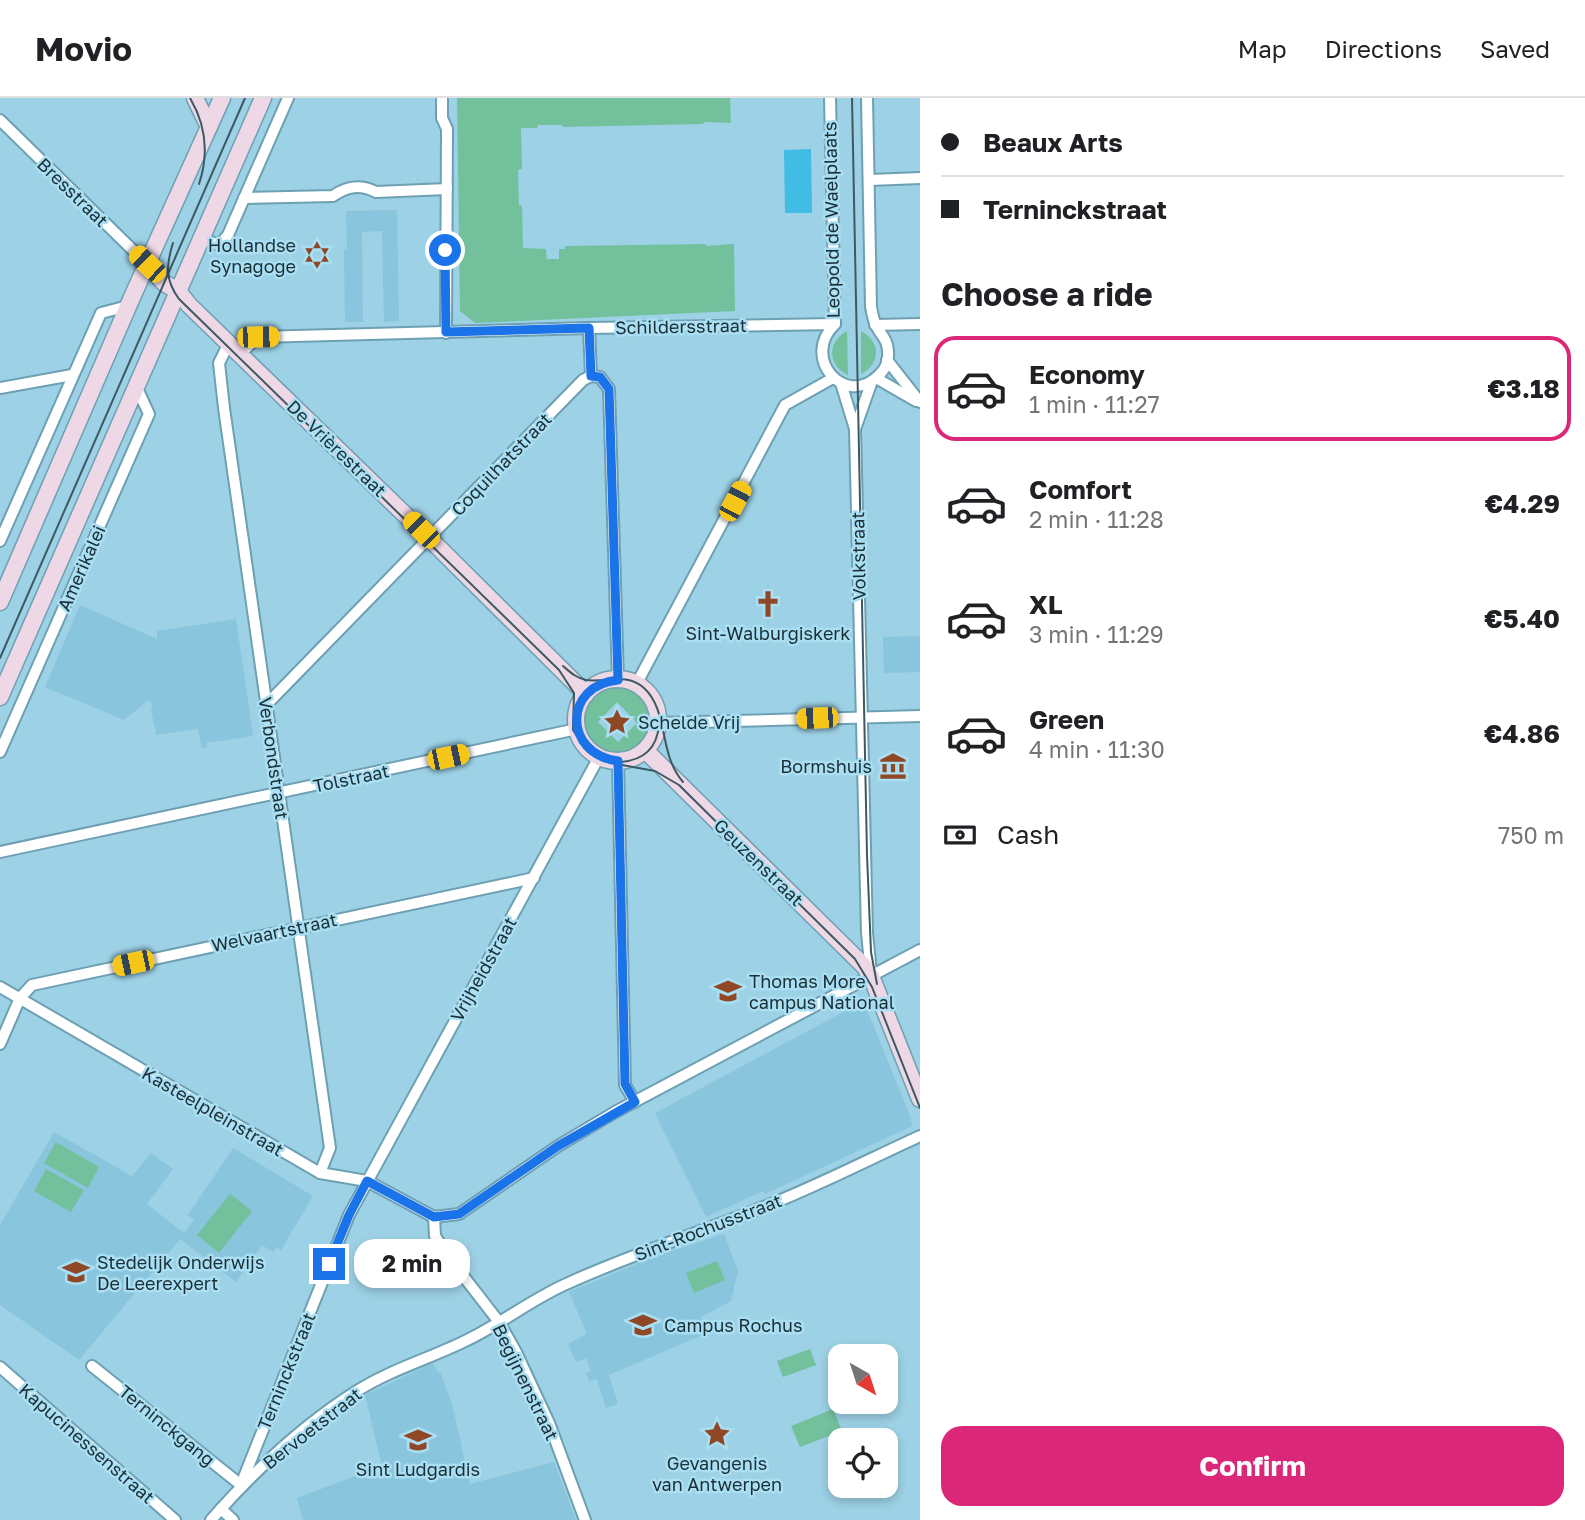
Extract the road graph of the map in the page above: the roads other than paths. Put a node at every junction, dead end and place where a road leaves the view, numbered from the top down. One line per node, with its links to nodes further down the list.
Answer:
1 (195, 98): 9 (street)
2 (222, 98): 9 (street)
3 (263, 98): 14 (street, Amerikalei)
4 (288, 98): 13 (street)
5 (442, 98): 12 (street)
6 (830, 98): 18 (street, Leopold de Waelplaats)
7 (867, 98): 11 (street)
8 (0, 120): 15 (street, Bresstraat)
9 (209, 127): 15 (street)
10 (920, 178): 11 (street)
11 (870, 180): 20 (street)
12 (447, 189): 13 (street); 22 (street)
13 (244, 198): 14 (street)
14 (202, 239): 16 (street, Amerikalei)
15 (147, 264): 16 (street, De Vrièrestraat); 17 (street)
16 (178, 291): 23 (street, De Vrièrestraat); 29 (street, Amerikalei)
17 (128, 306): 25 (street); 35 (street)
18 (835, 324): 21 (street, Schildersstraat); 27 (street, Leopold de Waelplaats)
19 (920, 324): 20 (street)
20 (875, 325): 24 (street)
21 (589, 328): 22 (street, Schildersstraat); 26 (street)
22 (446, 332): 23 (street, Schildersstraat)
23 (234, 348): 33 (street, De Vrièrestraat); 40 (street, Verbondstraat)
24 (887, 360): 28 (street); 31 (street)
25 (72, 375): 30 (street); 34 (street)
26 (591, 376): 33 (street, Coquilhatstraat); 36 (street)
27 (837, 380): 28 (street); 32 (street, Volkstraat); 37 (street)
28 (874, 380): 31 (street); 32 (street, Volkstraat)
29 (135, 386): 39 (street, Amerikalei); 46 (street, Amerikalei)
30 (0, 388)
31 (920, 403)
32 (855, 429): 42 (street, Volkstraat)
33 (429, 538): 38 (street, De Vrièrestraat); 40 (street, Coquilhatstraat)
34 (0, 541)
35 (0, 602)
36 (618, 680): 37 (street); 38 (street)
37 (637, 683): 43 (street)
38 (586, 694): 44 (street)
39 (0, 697)
40 (266, 705): 49 (street, Verbondstraat)
41 (920, 716): 42 (street)
42 (861, 717): 43 (street); 54 (street, Volkstraat)
43 (659, 723): 45 (street)
44 (577, 729): 47 (street); 49 (street, Tolstraat)
45 (645, 750): 48 (street); 54 (street, Geuzenstraat)
46 (0, 752)
47 (599, 757): 48 (street); 51 (street, Vrijheidstraat)
48 (618, 761): 59 (street)
49 (279, 794): 50 (street, Tolstraat); 52 (street, Verbondstraat)
50 (0, 852)
51 (534, 878): 52 (street, Welvaartstraat); 62 (street, Vrijheidstraat)
52 (298, 927): 56 (street, Welvaartstraat); 61 (street, Verbondstraat)
53 (920, 950): 54 (street)
54 (871, 976): 58 (street, Geuzenstraat); 59 (street)
55 (0, 987): 56 (street, Kasteelpleinstraat)
56 (20, 998): 57 (street); 61 (street, Kasteelpleinstraat)
57 (0, 1044)
58 (920, 1100)
59 (635, 1102): 63 (street)
60 (920, 1136): 64 (street, Sint-Rochusstraat)
61 (320, 1173): 62 (street, Kasteelpleinstraat)
62 (367, 1181): 63 (street, Kasteelpleinstraat); 67 (street, Terninckstraat)
63 (434, 1217): 64 (street, Begijnenstraat)
64 (499, 1322): 67 (street, Bervoetstraat); 72 (street, Begijnenstraat)
65 (92, 1366): 67 (street, Terninckgang)
66 (0, 1367): 69 (street, Kapucinessenstraat)
67 (241, 1485): 68 (street)
68 (221, 1509): 70 (street); 71 (street)
69 (175, 1520)
70 (211, 1520)
71 (233, 1520)
72 (585, 1520)

